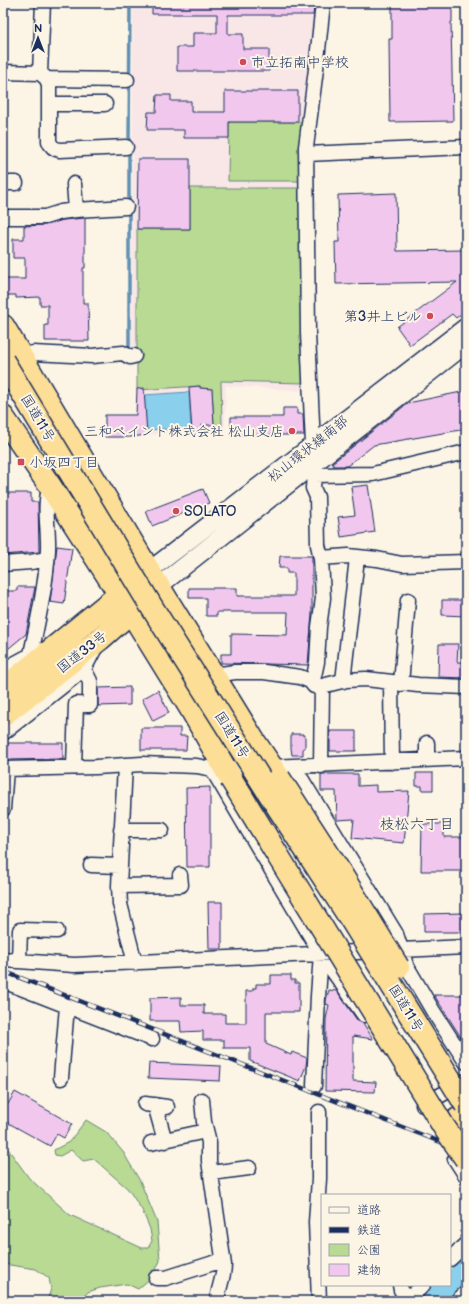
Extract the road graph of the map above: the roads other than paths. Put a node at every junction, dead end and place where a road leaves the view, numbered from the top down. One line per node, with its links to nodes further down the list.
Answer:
1 (43, 3): 4 (street)
2 (323, 3): 10 (street)
3 (3, 72): 4 (street)
4 (44, 76): 5 (street); 6 (street)
5 (127, 80)
6 (49, 104): 7 (street); 8 (street)
7 (105, 104)
8 (126, 147)
9 (466, 147): 10 (street)
10 (306, 154): 22 (street)
11 (74, 184): 13 (street)
12 (126, 207): 13 (street)
13 (76, 210): 14 (street)
14 (3, 217)
15 (3, 326): 19 (highway, 国道11号)
16 (466, 327): 22 (street, 松山環状線南部)
17 (466, 344): 24 (street, 松山環状線南部)
18 (134, 356): 19 (street)
19 (12, 359): 31 (highway, 国道11号); 80 (highway, 国道11号, bridge)
20 (3, 391): 84 (highway, 国道11号)
21 (3, 417): 25 (highway, 国道11号)
22 (313, 445): 31 (street, 松山環状線南部)
23 (466, 452): 24 (street)
24 (311, 472): 26 (street); 31 (street, 松山環状線南部)
25 (50, 486): 28 (street); 32 (highway, 国道11号)
26 (321, 558): 27 (street); 41 (street)
27 (357, 558): 29 (street); 40 (street)
28 (47, 559): 30 (street); 37 (street)
29 (466, 562)
30 (3, 564)
31 (154, 578): 32 (highway, 国道33号); 34 (highway, 国道33号); 39 (highway, 国道11号)
32 (119, 594): 34 (highway, 国道11号); 36 (highway, 国道33号)
33 (408, 600): 42 (street)
34 (131, 612): 35 (highway, 国道33号); 55 (highway, 国道11号)
35 (100, 639): 38 (street); 44 (highway, 国道33号)
36 (61, 642): 37 (street); 44 (highway, 国道33号)
37 (31, 654): 44 (street)
38 (84, 669): 45 (street); 53 (street)
39 (214, 675): 41 (street); 46 (highway, 国道11号)
40 (343, 681): 41 (street); 42 (street)
41 (316, 683): 52 (street)
42 (396, 683): 43 (street); 50 (street)
43 (466, 687)
44 (6, 693)
45 (3, 733)
46 (254, 741): 55 (street); 56 (highway, 国道11号)
47 (427, 743): 49 (street)
48 (466, 758): 49 (street)
49 (427, 760): 50 (street)
50 (392, 762): 52 (street)
51 (125, 765): 53 (street); 55 (street); 58 (street)
52 (321, 766): 56 (street)
53 (74, 767): 54 (street)
54 (4, 769): 57 (street)
55 (223, 770): 56 (street); 67 (street); 86 (highway, 国道11号, bridge)
56 (282, 771): 66 (street); 76 (highway, 国道11号, bridge)
57 (3, 809)
58 (121, 830): 59 (street); 61 (street)
59 (162, 830)
60 (91, 864): 61 (street)
61 (119, 866): 63 (street)
62 (180, 875): 63 (street)
63 (119, 886): 70 (street)
64 (57, 931): 69 (street)
65 (466, 947): 66 (street)
66 (401, 950): 67 (street); 74 (street)
67 (321, 954): 70 (street); 77 (street); 79 (street)
68 (5, 960): 69 (street)
69 (20, 961): 70 (street)
70 (135, 962)
71 (3, 981): 72 (street)
72 (67, 1006): 73 (street); 75 (street)
73 (152, 1039)
74 (466, 1062)
75 (61, 1078)
76 (466, 1082): 79 (street)
77 (314, 1086)
78 (202, 1100): 83 (street)
79 (423, 1105): 85 (street)
80 (466, 1105)
81 (156, 1106): 83 (street)
82 (319, 1112): 94 (street)
83 (206, 1131): 88 (street)
84 (466, 1132)
85 (441, 1133)
86 (460, 1159): 89 (street)
87 (249, 1168): 88 (street)
88 (211, 1174): 92 (street)
89 (466, 1176)
90 (466, 1244): 91 (street)
91 (451, 1258)
92 (223, 1260): 93 (street); 98 (street)
93 (156, 1278)
94 (320, 1281): 99 (street)
95 (400, 1286): 100 (street)
96 (421, 1286): 100 (street)
97 (466, 1293): 101 (street)
98 (217, 1301)
99 (319, 1301)
100 (407, 1301)
101 (457, 1301)

